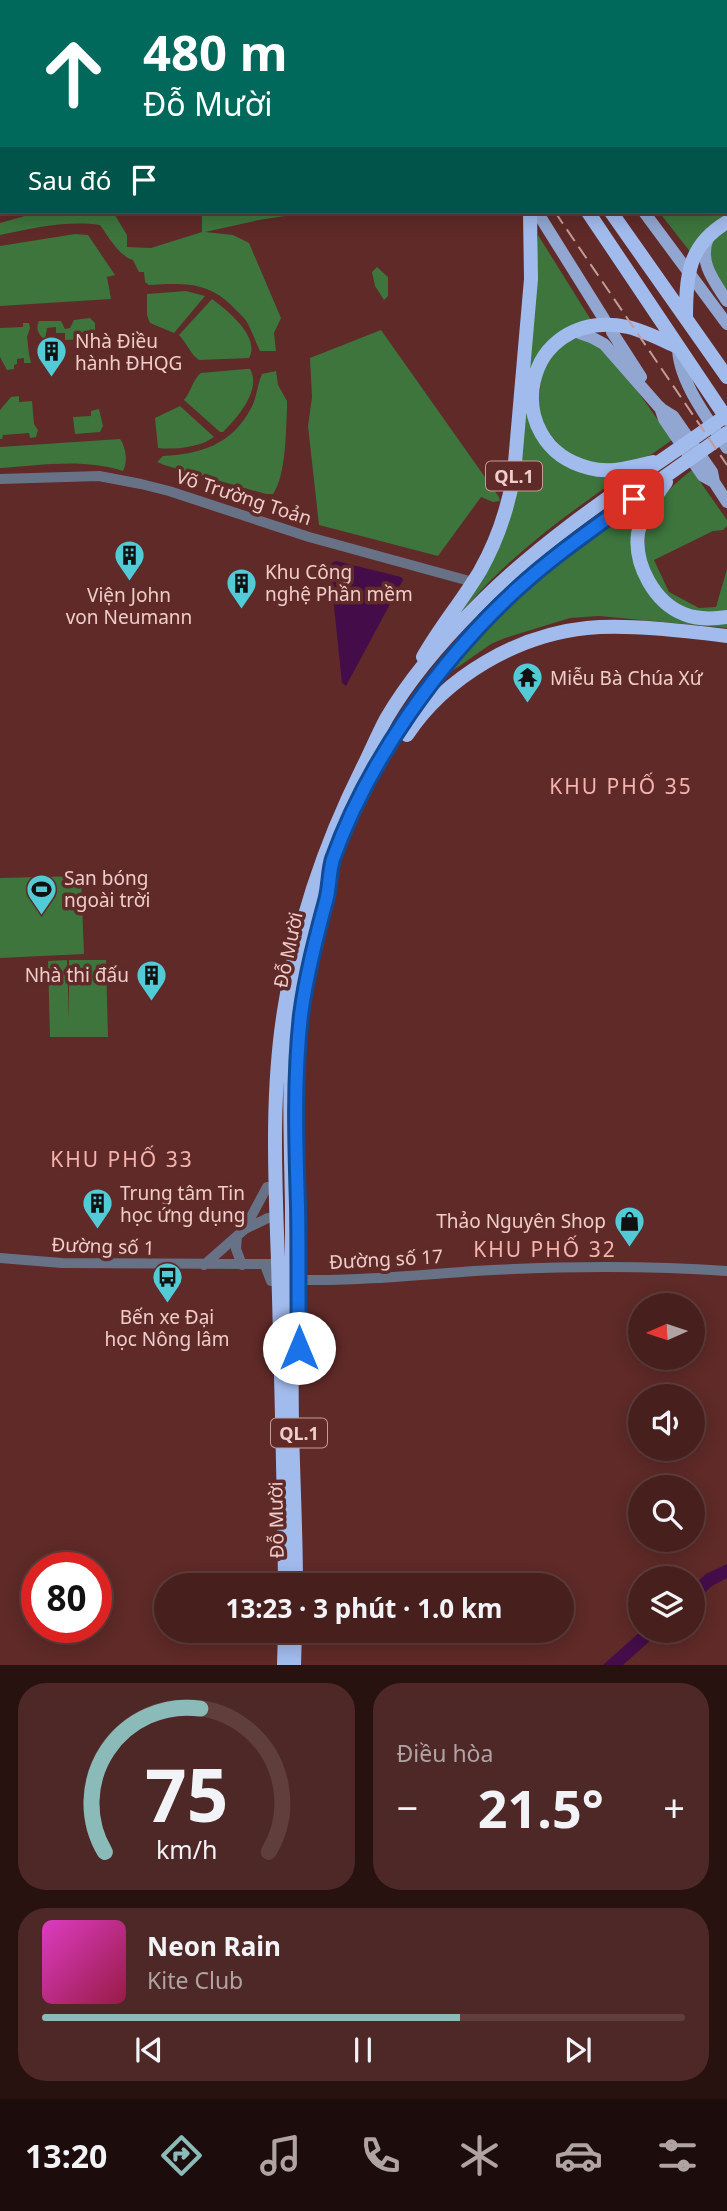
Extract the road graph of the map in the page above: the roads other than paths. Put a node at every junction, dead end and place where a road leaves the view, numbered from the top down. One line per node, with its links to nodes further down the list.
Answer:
1 (522, 214): 9 (highway)
2 (535, 214): 9 (highway, QL.1)
3 (536, 214): 11 (main road)
4 (589, 214): 16 (highway)
5 (612, 214): 12 (highway)
6 (645, 214): 13 (main road)
7 (727, 222): 8 (highway)
8 (710, 234): 10 (main road); 12 (highway)
9 (531, 249): 31 (highway, QL.1)
10 (727, 301)
11 (604, 318)
12 (687, 318): 17 (highway)
13 (727, 324)
14 (573, 330): 16 (highway); 21 (main road); 27 (highway, QL.1)
15 (612, 331): 21 (main road)
16 (677, 347): 22 (highway); 25 (main road)
17 (712, 355): 18 (main road); 19 (highway)
18 (727, 366)
19 (727, 377)
20 (727, 407): 26 (highway, QL.1)
21 (660, 408): 30 (main road)
22 (727, 417): 26 (highway, QL.1)
23 (727, 433): 28 (highway, QL.1)
24 (727, 442): 28 (highway, QL.1)
25 (727, 447)
26 (667, 454): 27 (highway, QL.1); 36 (highway, Đỗ Mười / QL.1)
27 (644, 464): 34 (highway, QL.1)
28 (679, 470): 32 (highway, QL.1); 35 (highway, Đỗ Mười / QL.1)
29 (0, 479): 31 (street, Võ Trường Toản)
30 (727, 502)
31 (470, 581): 34 (highway, QL.1)
32 (727, 617)
33 (727, 634): 35 (highway); 39 (highway, Đỗ Mười / QL.1)
34 (419, 665): 36 (highway, QL.1)
35 (425, 691): 38 (highway, Đỗ Mười / QL.1)
36 (404, 692): 37 (highway, Đỗ Mười / QL.1)
37 (381, 731): 40 (highway, Đỗ Mười / QL.1); 41 (highway, Đỗ Mười / QL.1)
38 (332, 863): 39 (highway); 42 (highway, Đỗ Mười / QL.1)
39 (329, 890): 42 (highway, Đỗ Mười / QL.1)
40 (267, 1187): 41 (highway, Đỗ Mười / QL.1); 43 (street)
41 (272, 1218): 42 (highway); 43 (street); 47 (highway, Đỗ Mười / QL.1)
42 (295, 1218): 47 (highway, Đỗ Mười / QL.1)
43 (241, 1233): 45 (street); 46 (street)
44 (0, 1258): 45 (street, Đường số 1)
45 (204, 1265): 46 (street, Đường số 1)
46 (242, 1265): 47 (street, Đường số 1)
47 (281, 1265): 49 (highway, Đỗ Mười / QL.1); 49 (highway, Đỗ Mười / QL.1)
48 (727, 1271): 49 (street, Đường số 17)
49 (285, 1281): 50 (highway, Đỗ Mười / QL.1); 51 (highway, Đỗ Mười / QL.1); 52 (highway, Đỗ Mười / QL.1); 53 (highway, Đỗ Mười / QL.1)
50 (277, 1573)
51 (285, 1573)
52 (296, 1573)
53 (301, 1573)
54 (277, 1643): 58 (highway)
55 (285, 1643): 59 (highway)
56 (295, 1643): 60 (highway)
57 (302, 1643): 61 (highway)
58 (277, 1665)
59 (284, 1665)
60 (294, 1665)
61 (302, 1665)

